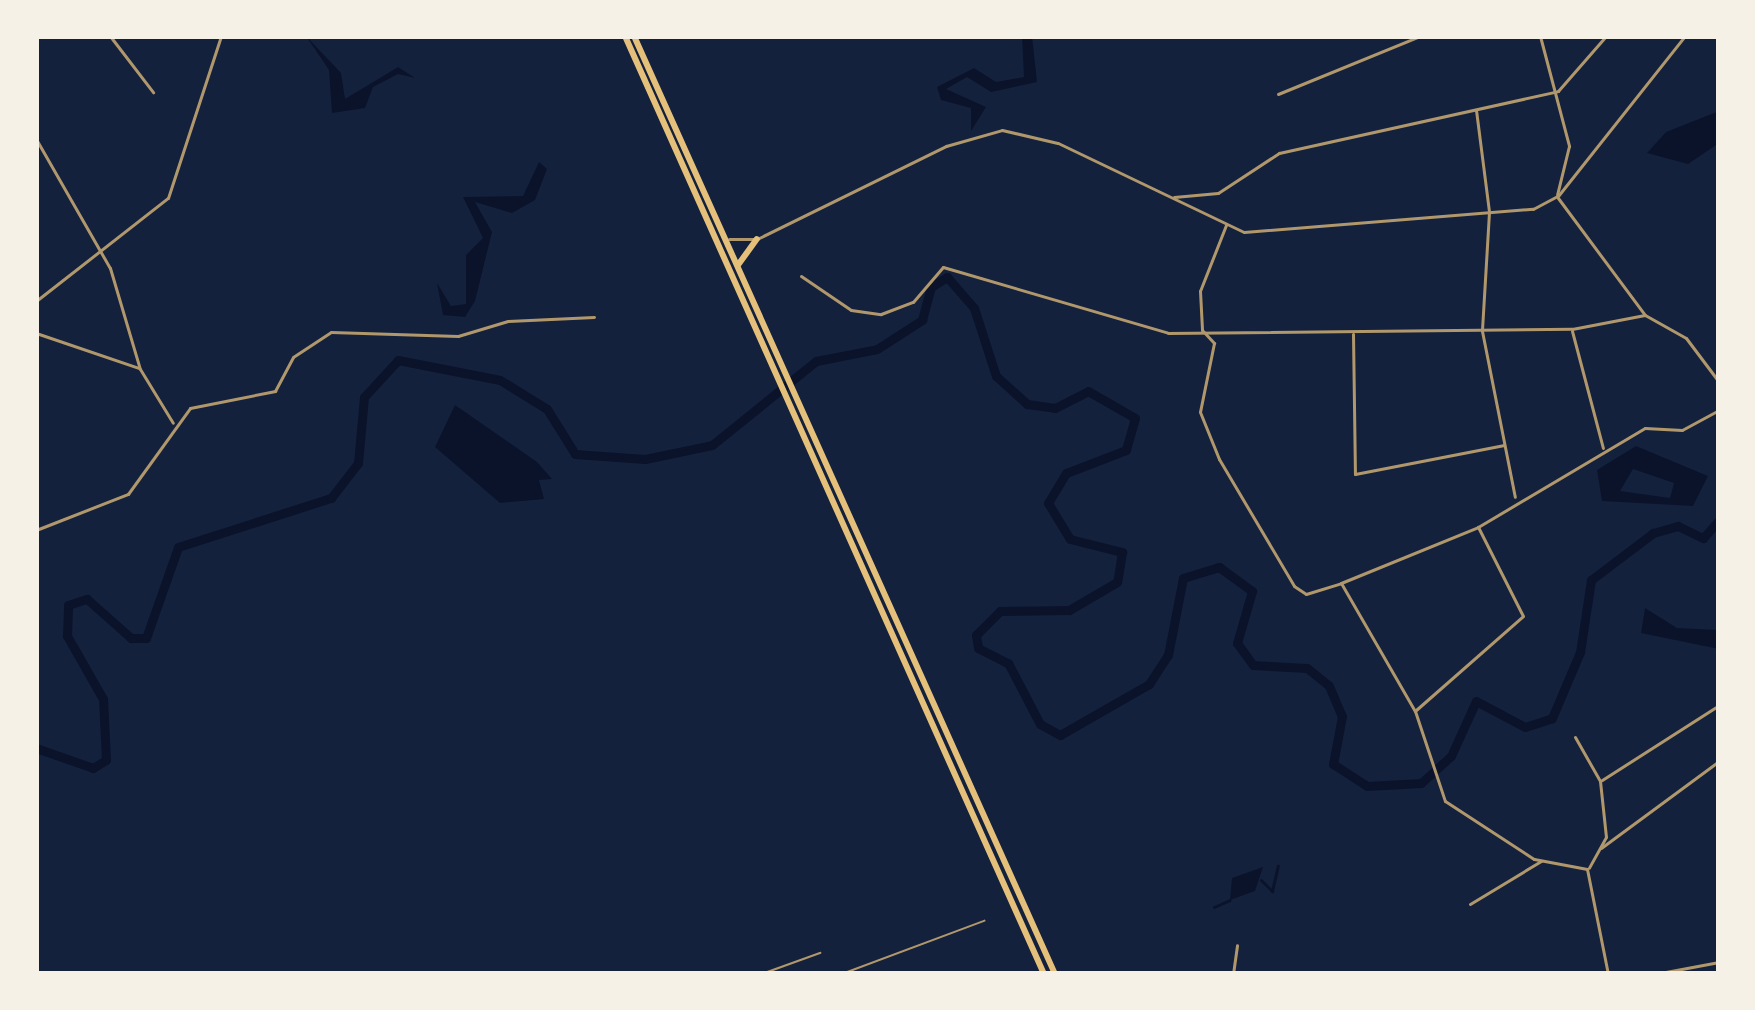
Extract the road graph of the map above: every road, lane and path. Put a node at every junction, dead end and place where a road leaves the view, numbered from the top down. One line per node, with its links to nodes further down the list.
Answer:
1 (110, 36): 10 (street)
2 (220, 36): 22 (street)
3 (625, 36): 34 (highway)
4 (634, 36): 20 (highway)
5 (1420, 36): 11 (street)
6 (1540, 36): 9 (street)
7 (1606, 36): 9 (street)
8 (1685, 36): 17 (street)
9 (1558, 91): 12 (street); 17 (street)
10 (153, 92)
11 (1278, 94)
12 (1476, 110): 16 (street); 18 (street)
13 (36, 139): 14 (street)
14 (45, 158): 15 (street); 22 (street)
15 (36, 162)
16 (1174, 197): 19 (street); 21 (street)
17 (1556, 197): 18 (street); 26 (street)
18 (1489, 212): 19 (street); 31 (street)
19 (1226, 225): 29 (street)
20 (722, 233): 21 (street); 23 (highway)
21 (757, 239): 23 (highway)
22 (100, 254): 25 (street); 33 (street)
23 (739, 274): 34 (highway)
24 (801, 276): 29 (street)
25 (36, 301)
26 (1645, 315): 28 (street); 35 (street)
27 (594, 317): 38 (street)
28 (1572, 329): 31 (street); 40 (street)
29 (1202, 330): 30 (street); 44 (street)
30 (1353, 332): 31 (street); 39 (street)
31 (1482, 332): 39 (street)
32 (36, 333): 33 (street)
33 (140, 369): 38 (street)
34 (775, 372): 37 (highway)
35 (1719, 382)
36 (1719, 410): 40 (street)
37 (792, 411): 60 (highway); 61 (highway)
38 (174, 425): 43 (street)
39 (1504, 445): 41 (street)
40 (1603, 448): 41 (street)
41 (1516, 499): 42 (street)
42 (1478, 526): 44 (street); 46 (street)
43 (36, 530)
44 (1342, 583): 46 (street)
45 (1716, 706): 49 (street)
46 (1415, 711): 51 (street)
47 (1575, 737): 49 (street)
48 (1719, 761): 50 (street)
49 (1600, 781): 50 (street)
50 (1601, 848): 52 (street)
51 (1542, 860): 52 (street); 53 (street)
52 (1588, 869): 63 (street)
53 (1469, 904)
54 (983, 922): 59 (lane)
55 (1237, 945): 62 (street)
56 (820, 952): 58 (lane)
57 (1719, 962): 64 (street)
58 (762, 974)
59 (842, 974)
60 (1044, 974)
61 (1055, 974)
62 (1233, 974)
63 (1608, 974)
64 (1655, 974)

